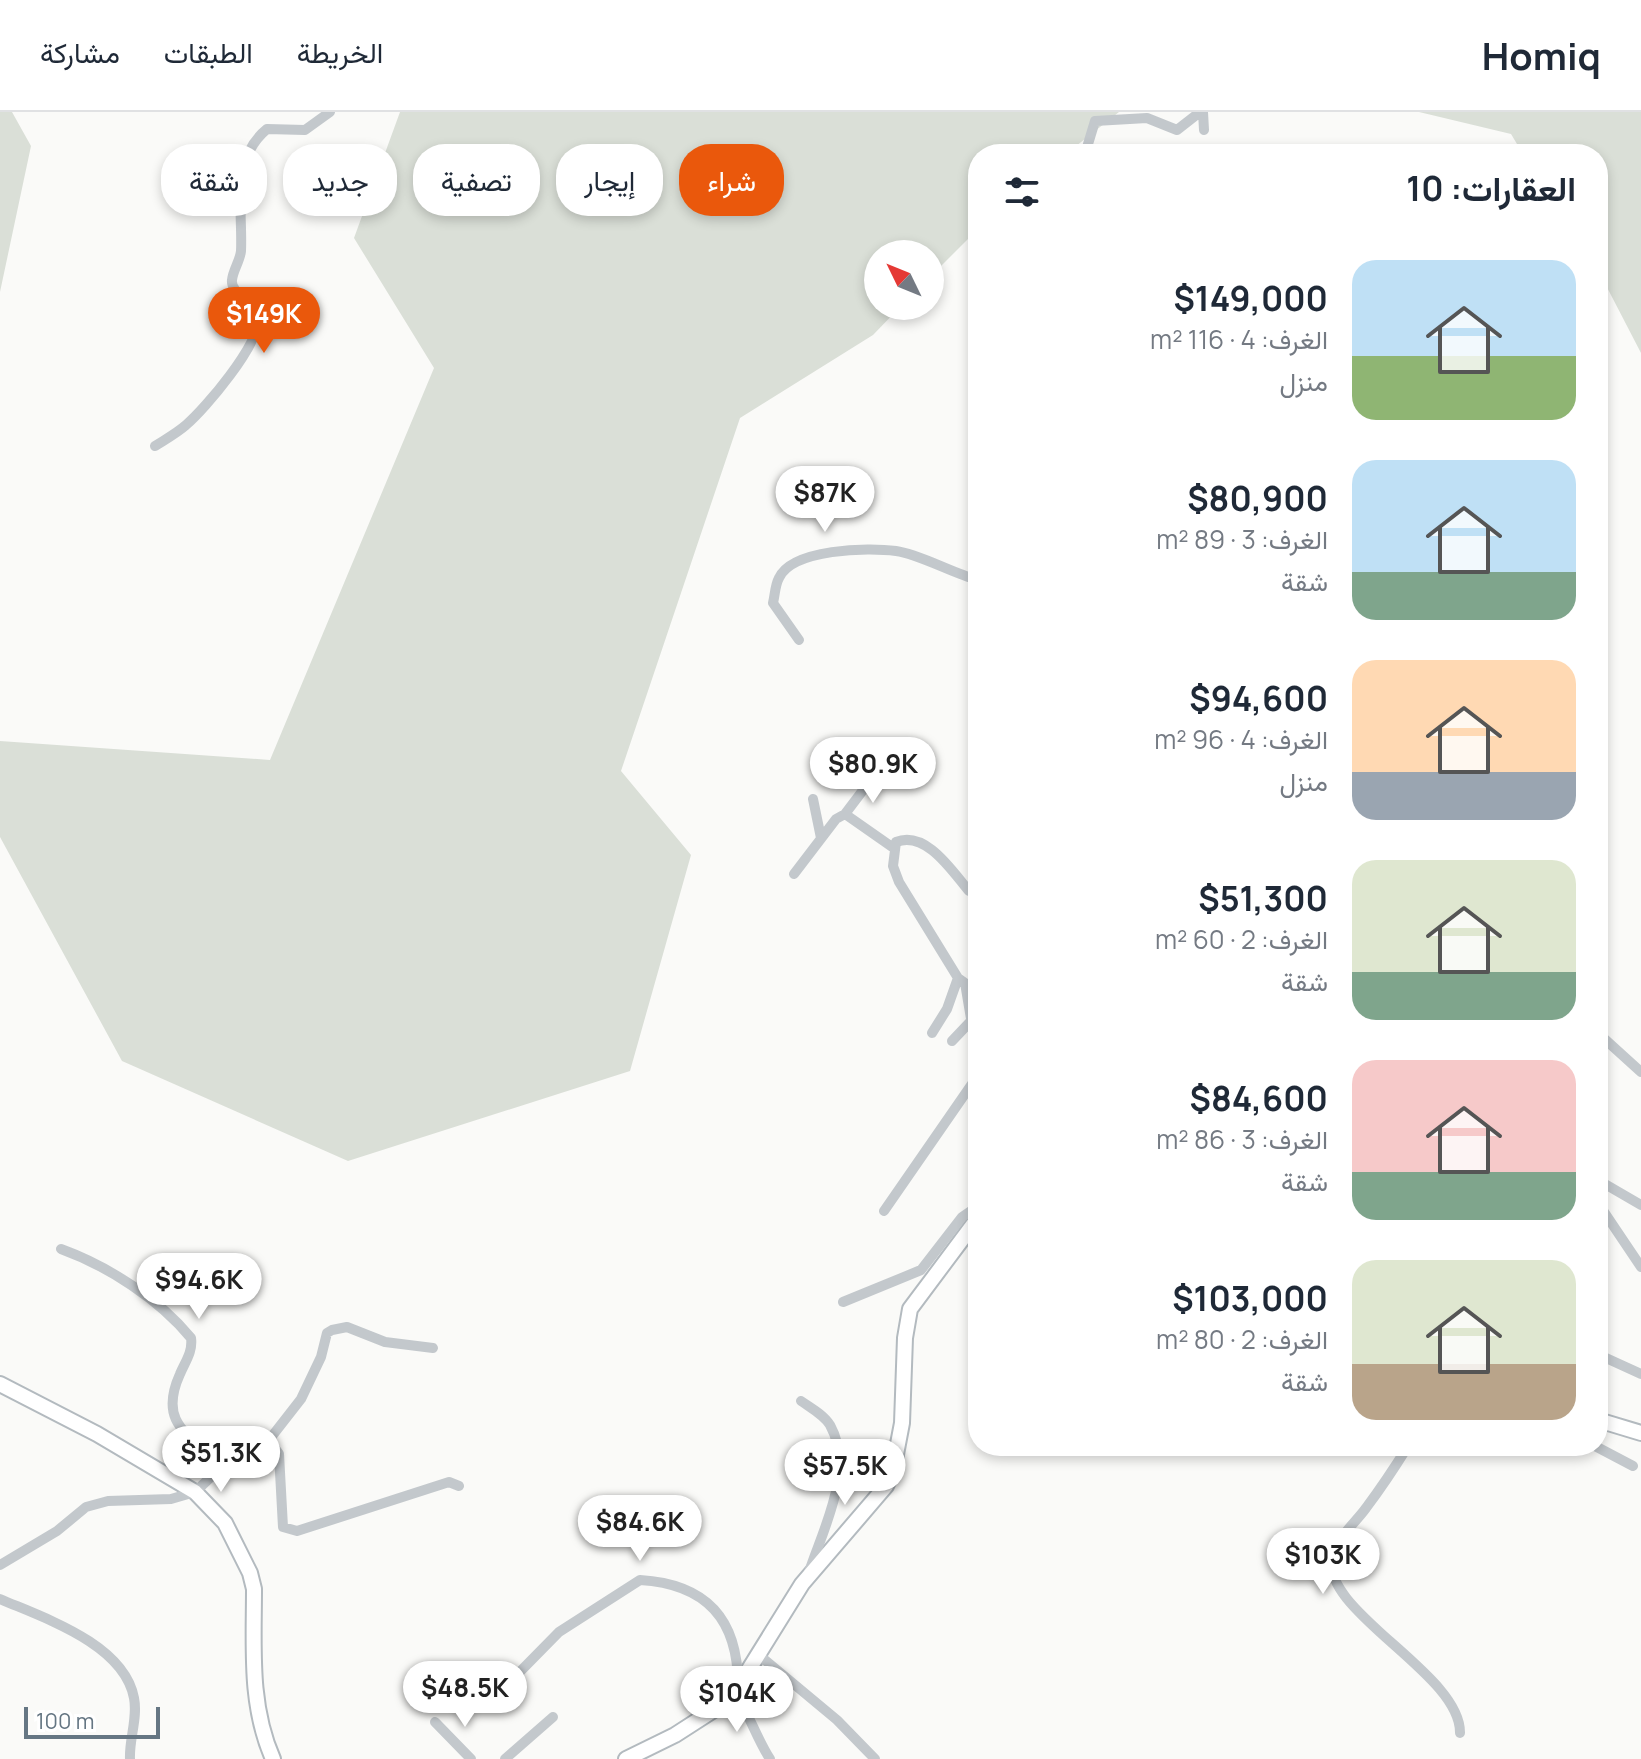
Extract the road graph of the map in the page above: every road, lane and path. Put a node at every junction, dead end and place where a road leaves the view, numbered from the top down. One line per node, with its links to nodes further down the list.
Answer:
1 (330, 112): 5 (street)
2 (1201, 112): 3 (street); 4 (street)
3 (1204, 130)
4 (1088, 144)
5 (155, 446)
6 (968, 577): 7 (street)
7 (799, 640)
8 (873, 777): 10 (street)
9 (813, 799): 11 (street)
10 (845, 814): 11 (street); 12 (street)
11 (821, 838): 13 (street)
12 (895, 849): 14 (street); 15 (street)
13 (794, 874)
14 (968, 890)
15 (958, 978): 16 (street); 18 (street)
16 (968, 993)
17 (968, 1024): 19 (street)
18 (932, 1033)
19 (952, 1041)
20 (1608, 1042): 21 (street)
21 (1641, 1072)
22 (968, 1090): 25 (street)
23 (1608, 1186): 24 (street)
24 (1641, 1205)
25 (884, 1211)
26 (968, 1213): 31 (street)
27 (1608, 1218): 30 (street)
28 (968, 1233): 47 (street)
29 (61, 1249): 43 (street)
30 (1641, 1267)
31 (843, 1302)
32 (433, 1348): 39 (street)
33 (1608, 1359): 34 (street)
34 (1641, 1374)
35 (0, 1384): 45 (street)
36 (801, 1401): 47 (street)
37 (1608, 1423): 38 (street)
38 (1641, 1433)
39 (269, 1440): 43 (street); 44 (street)
40 (1608, 1453): 42 (street)
41 (1401, 1456): 54 (street)
42 (1633, 1466)
43 (223, 1467): 45 (street)
44 (459, 1486)
45 (195, 1492): 46 (street); 56 (street)
46 (0, 1565)
47 (807, 1577): 49 (street)
48 (0, 1599): 55 (street)
49 (759, 1655): 50 (street); 61 (street)
50 (736, 1689): 51 (street); 59 (street); 60 (street)
51 (502, 1690)
52 (553, 1717): 58 (street)
53 (435, 1722): 57 (street)
54 (1460, 1733)
55 (129, 1759)
56 (273, 1759)
57 (471, 1759)
58 (505, 1759)
59 (626, 1759)
60 (770, 1759)
61 (875, 1759)

